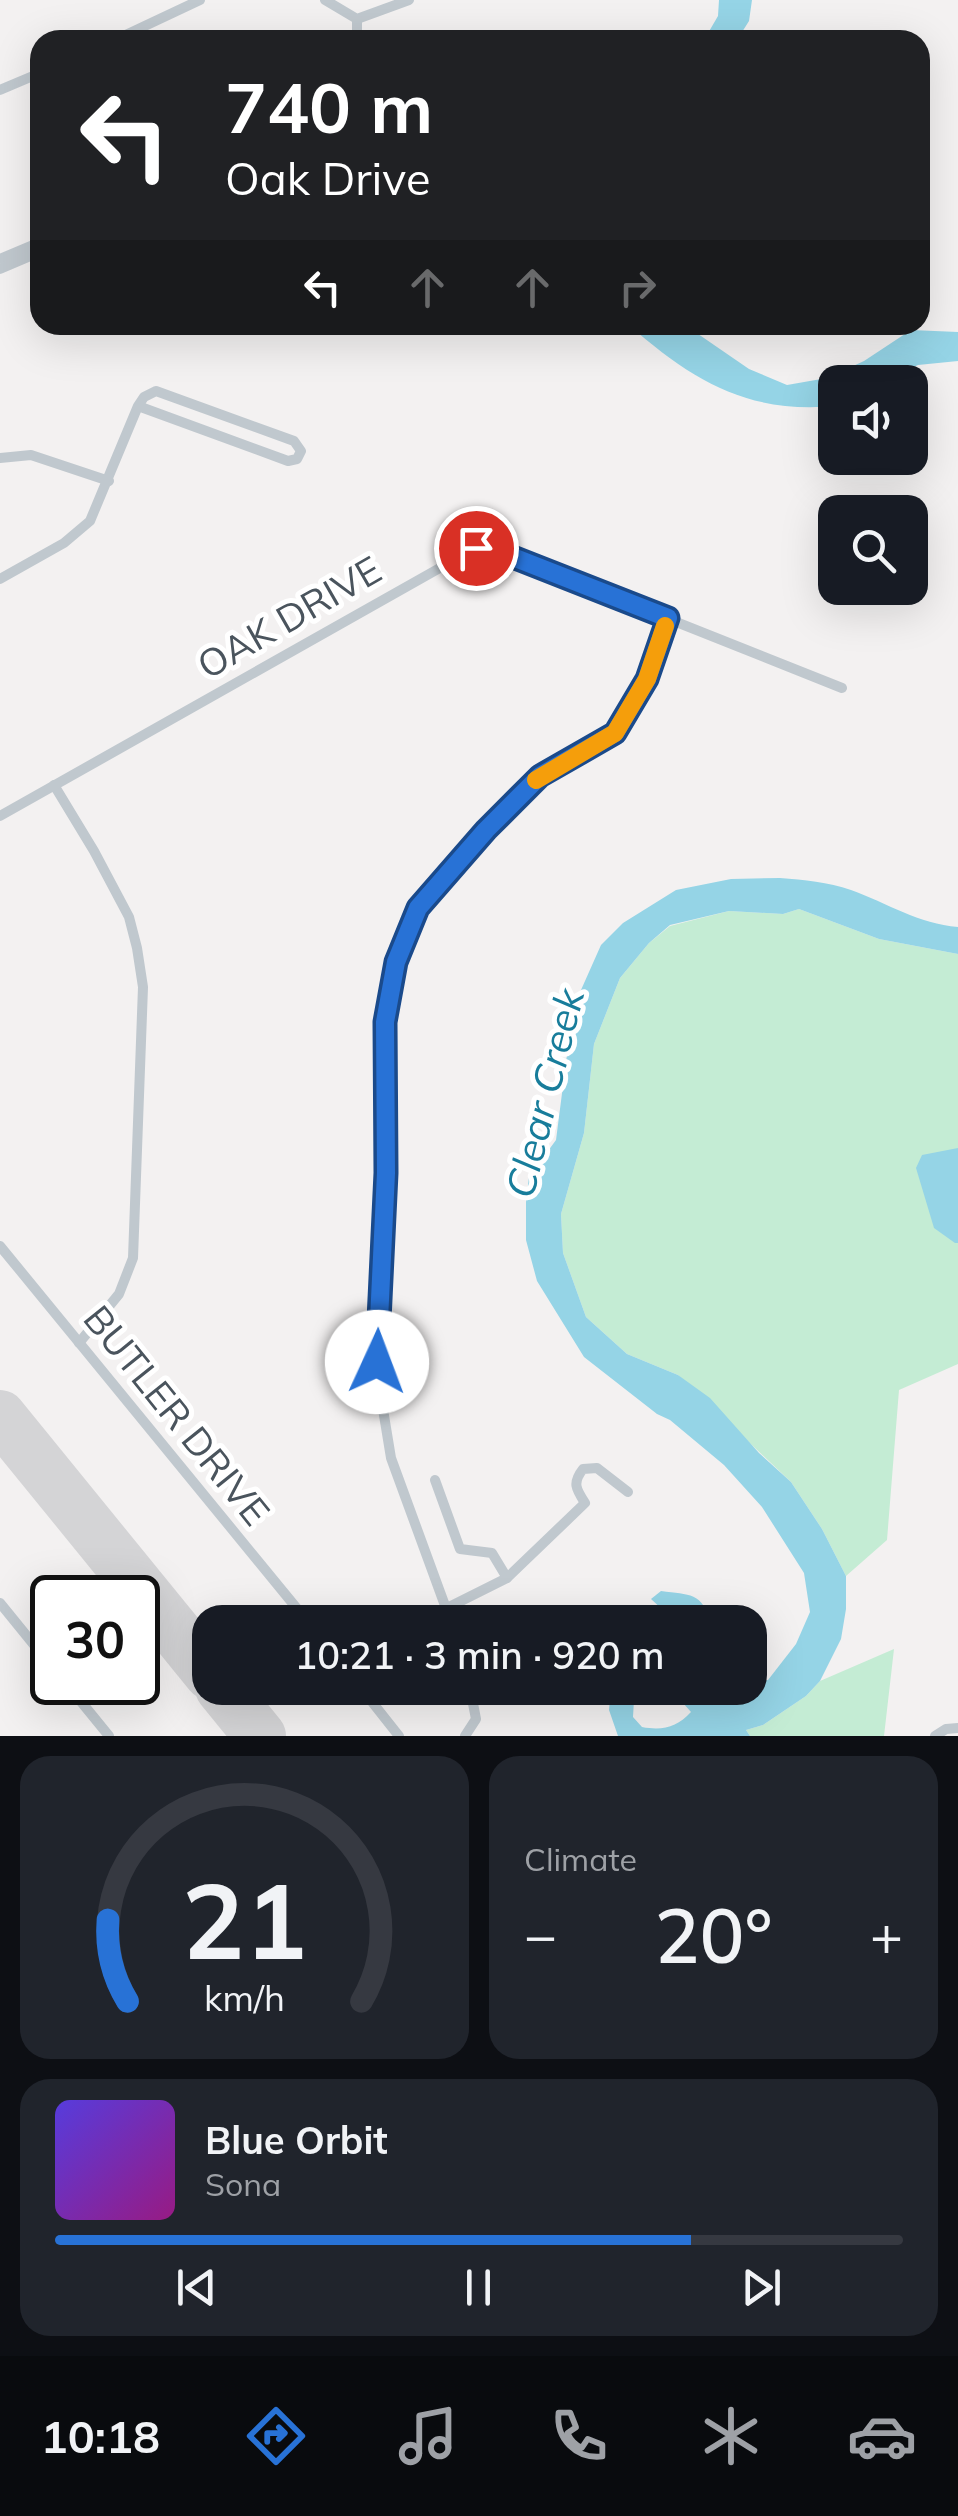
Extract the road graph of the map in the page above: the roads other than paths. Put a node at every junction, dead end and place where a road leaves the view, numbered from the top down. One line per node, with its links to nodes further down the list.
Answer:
1 (200, 0): 5 (street)
2 (325, 0): 4 (street)
3 (408, 0): 4 (street)
4 (357, 18): 6 (street)
5 (137, 30)
6 (357, 30)
7 (30, 78): 8 (street)
8 (0, 90)
9 (30, 249): 11 (street)
10 (30, 254): 11 (street)
11 (21, 255): 12 (street); 13 (street)
12 (0, 260)
13 (0, 269)
14 (138, 406): 14 (street); 16 (street)
15 (0, 458): 16 (street)
16 (108, 480): 17 (street)
17 (0, 579)
18 (668, 618): 19 (street, OAK DRIVE); 20 (street, OAK DRIVE); 29 (street)
19 (842, 688)
20 (54, 785): 21 (street, OAK DRIVE); 23 (street)
21 (0, 816)
22 (0, 1246): 23 (street, BUTLER DRIVE)
23 (79, 1343): 28 (street, BUTLER DRIVE)
24 (435, 1480): 26 (street)
25 (628, 1492): 26 (street)
26 (507, 1578): 30 (street)
27 (0, 1602): 31 (street)
28 (294, 1605)
29 (444, 1605)
30 (453, 1605)
31 (30, 1640)
32 (84, 1705): 37 (street)
33 (374, 1705): 38 (street)
34 (473, 1705): 35 (street)
35 (476, 1719): 39 (street); 40 (street)
36 (958, 1728): 41 (street)
37 (109, 1736)
38 (399, 1736)
39 (464, 1736)
40 (474, 1736)
41 (935, 1736)

